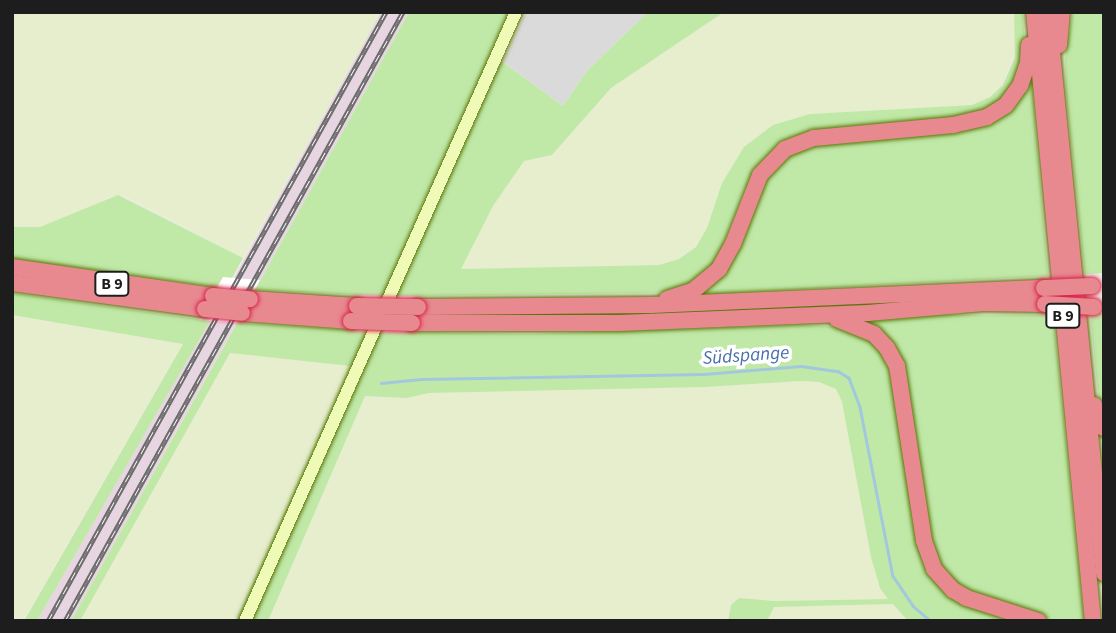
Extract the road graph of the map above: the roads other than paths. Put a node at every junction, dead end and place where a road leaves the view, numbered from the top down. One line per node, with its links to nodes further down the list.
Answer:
1 (516, 12): 18 (main road)
2 (1033, 12): 11 (highway); 20 (highway, B 9)
3 (1048, 12): 5 (highway)
4 (1062, 12): 5 (highway)
5 (1054, 68): 15 (highway, B 9)
6 (12, 267): 10 (highway, B 9)
7 (12, 283): 10 (highway, B 9)
8 (1098, 286): 9 (highway, B 9, bridge)
9 (1044, 296): 11 (highway, B 9); 12 (highway, bridge); 14 (highway)
10 (209, 302): 13 (highway, B 9, bridge)
11 (651, 305): 13 (highway, B 9)
12 (1099, 307)
13 (415, 315): 14 (highway, B 9)
14 (818, 315): 19 (highway)
15 (1084, 369): 16 (highway); 17 (highway, B 9)
16 (1104, 428)
17 (1104, 573)
18 (245, 621)
19 (1038, 621)
20 (1093, 621)

